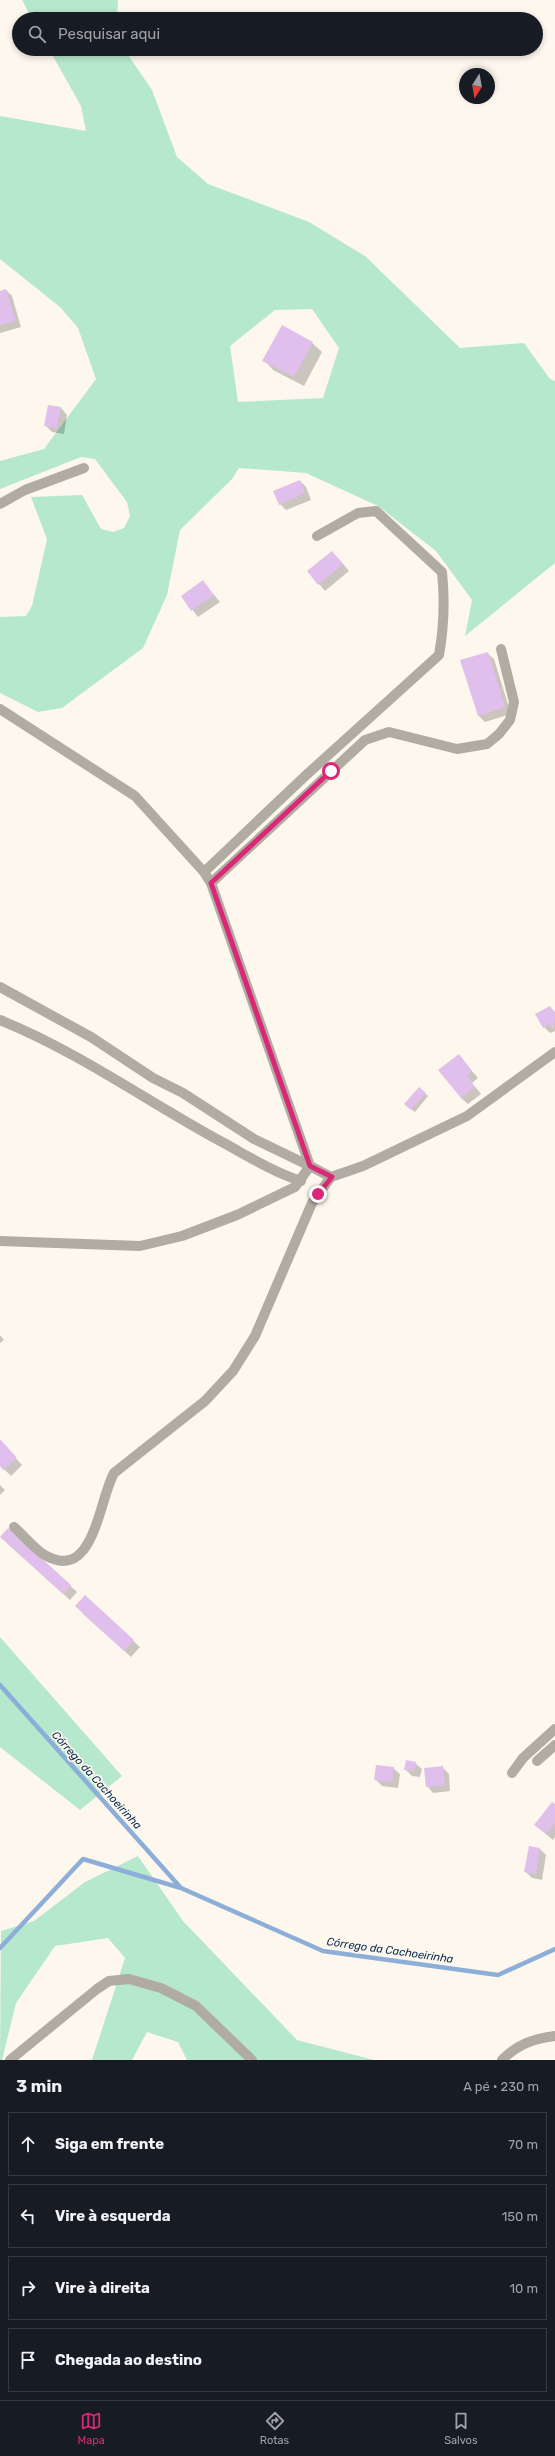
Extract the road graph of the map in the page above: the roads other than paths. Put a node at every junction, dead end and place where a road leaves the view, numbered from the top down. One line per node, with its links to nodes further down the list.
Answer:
1 (84, 468): 2 (street)
2 (0, 504)
3 (317, 536): 6 (street)
4 (502, 649): 7 (street)
5 (0, 709): 6 (street)
6 (204, 872): 7 (street)
7 (211, 883): 11 (street)
8 (0, 988): 11 (street)
9 (0, 1020): 13 (street)
10 (555, 1052): 12 (street)
11 (310, 1166): 12 (street); 13 (street)
12 (332, 1177): 15 (street)
13 (301, 1181): 14 (street)
14 (0, 1240)
15 (14, 1527)
16 (555, 1729): 19 (street)
17 (555, 1746): 18 (street)
18 (537, 1761)
19 (512, 1773)
20 (555, 2036): 23 (street)
21 (10, 2060): 22 (street)
22 (252, 2060)
23 (502, 2060)

